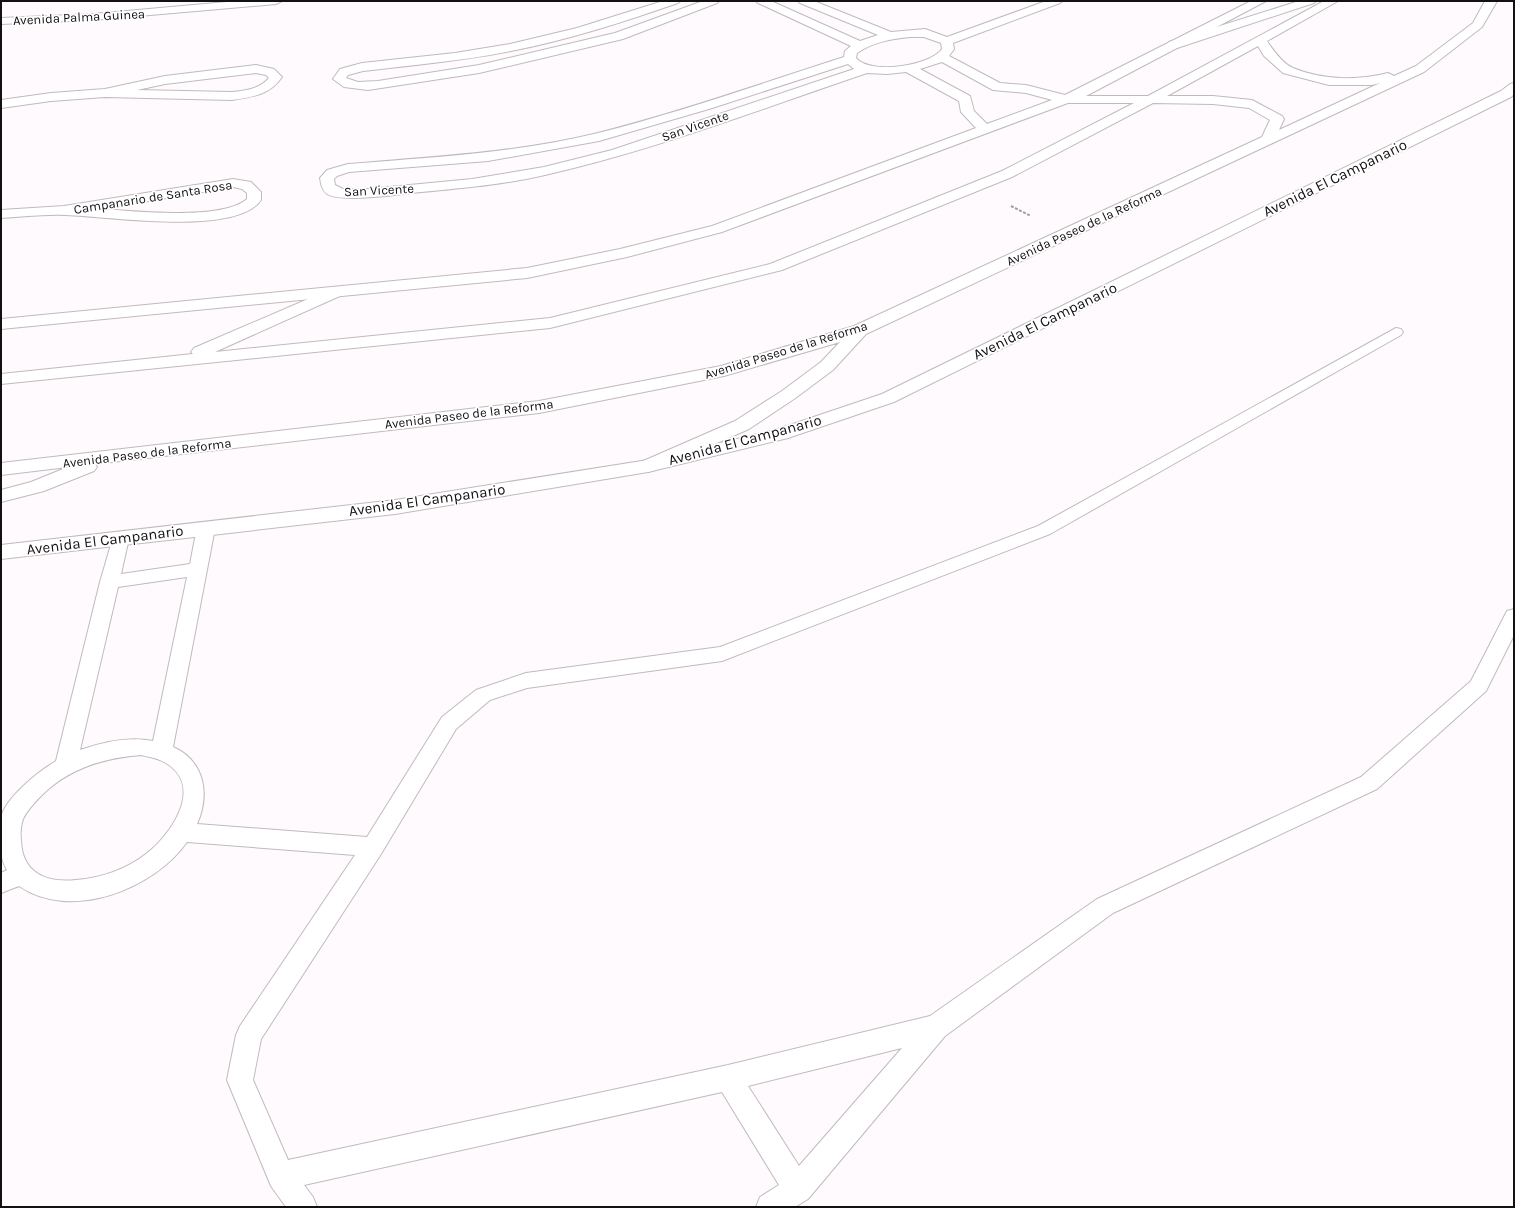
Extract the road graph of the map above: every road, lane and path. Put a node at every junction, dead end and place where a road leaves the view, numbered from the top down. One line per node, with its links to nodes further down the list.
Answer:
1 (276, 1): 11 (street, Avenida Palma Guinea)
2 (674, 1): 3 (street)
3 (713, 1)
4 (762, 1): 17 (street)
5 (804, 1): 14 (street)
6 (1260, 1): 18 (street)
7 (1310, 1): 18 (street)
8 (1332, 1): 15 (street)
9 (1491, 1): 23 (street, Avenida Paseo de la Reforma)
10 (1051, 2): 16 (street)
11 (1, 21)
12 (940, 28): 13 (street)
13 (925, 33): 14 (street); 16 (street)
14 (888, 35): 17 (street)
15 (1261, 40): 23 (street); 33 (street)
16 (947, 41): 19 (street)
17 (860, 45): 20 (street)
18 (1174, 45): 31 (street)
19 (943, 56): 22 (street); 25 (street)
20 (850, 59): 21 (street); 35 (street, San Vicente)
21 (867, 69): 22 (street); 36 (street, San Vicente)
22 (910, 69): 32 (street)
23 (1420, 69): 38 (street, Avenida Paseo de la Reforma)
24 (199, 75): 28 (street); 29 (street); 29 (street)
25 (997, 87): 31 (street); 32 (street)
26 (1514, 87): 50 (street, Avenida El Campanario)
27 (1, 93): 30 (street)
28 (105, 93): 29 (street); 30 (street)
29 (189, 95)
30 (51, 97): 34 (street)
31 (1065, 99): 33 (street); 37 (street)
32 (965, 100): 37 (street)
33 (1150, 100): 38 (street); 39 (street)
34 (1, 104)
35 (704, 106): 36 (street); 36 (street, San Vicente)
36 (721, 117)
37 (985, 129): 43 (street)
38 (1268, 140): 42 (street, Avenida Paseo de la Reforma)
39 (974, 187): 42 (path); 47 (street)
40 (64, 210): 40 (street, Campanario de Santa Rosa); 41 (street, Campanario de Santa Rosa)
41 (1, 214)
42 (1066, 234): 45 (street, Avenida Paseo de la Reforma)
43 (336, 292): 44 (street); 47 (street)
44 (1, 324)
45 (860, 330): 49 (street, Avenida Paseo de la Reforma); 50 (street)
46 (1396, 332): 63 (lane)
47 (181, 360): 48 (street)
48 (1, 379)
49 (112, 457): 51 (street, Avenida Paseo de la Reforma); 52 (street)
50 (648, 466): 53 (street, Avenida El Campanario)
51 (1, 469)
52 (1, 496)
53 (206, 528): 54 (street, Avenida El Campanario); 56 (lane)
54 (120, 538): 55 (street, Avenida El Campanario); 57 (lane)
55 (1, 552)
56 (199, 570): 57 (lane); 59 (lane)
57 (109, 582): 60 (lane)
58 (1514, 616): 65 (lane)
59 (162, 751): 60 (lane); 61 (lane)
60 (66, 765): 62 (lane)
61 (182, 832): 63 (lane); 64 (lane)
62 (5, 834): 64 (lane)
63 (373, 847): 67 (lane)
64 (10, 880)
65 (936, 1027): 66 (lane); 68 (lane)
66 (728, 1078): 67 (lane); 68 (lane)
67 (281, 1176): 69 (lane)
68 (798, 1189): 70 (lane)
69 (303, 1207)
70 (770, 1207)

